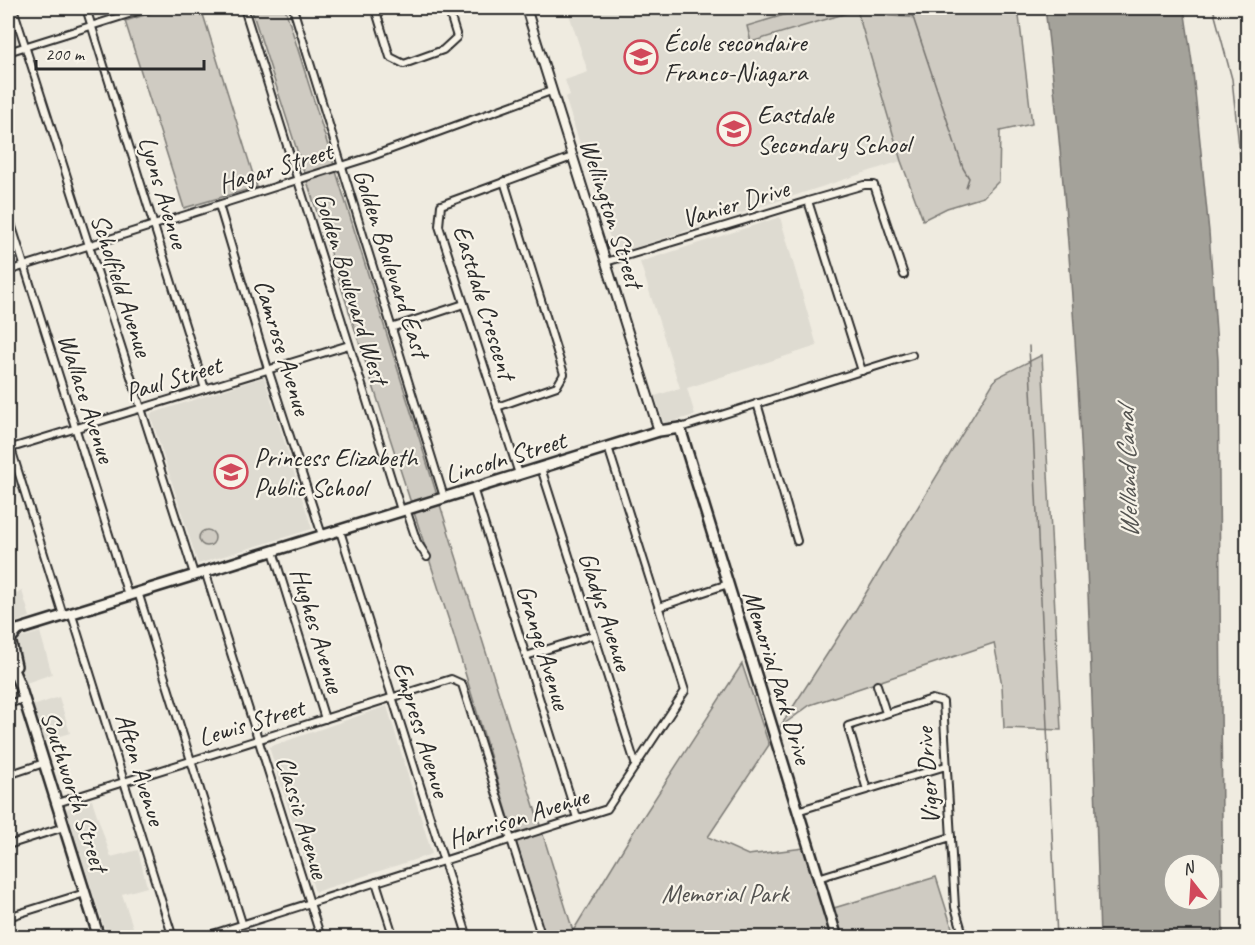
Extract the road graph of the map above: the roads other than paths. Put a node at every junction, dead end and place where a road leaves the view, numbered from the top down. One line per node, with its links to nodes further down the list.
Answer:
1 (13, 8): 10 (street, Scholfield Avenue)
2 (86, 8): 9 (street, Lyons Avenue)
3 (148, 8): 9 (street)
4 (244, 8): 15 (street, Golden Boulevard West)
5 (293, 8): 14 (street, Golden Boulevard East)
6 (375, 8): 7 (street)
7 (448, 8)
8 (526, 8): 12 (street, Wellington Street)
9 (91, 25): 10 (street); 20 (street, Lyons Avenue)
10 (25, 46): 11 (street); 21 (street, Scholfield Avenue)
11 (8, 52)
12 (551, 91): 13 (street, Wellington Street); 14 (street, Hagar Street)
13 (572, 157): 16 (street, Eastdale Crescent); 22 (street, Wellington Street)
14 (340, 167): 15 (street, Hagar Street); 27 (street, Golden Boulevard East)
15 (298, 180): 18 (street, Hagar Street); 28 (street, Golden Boulevard West)
16 (504, 181): 26 (street, Eastdale Crescent); 34 (street)
17 (808, 201): 22 (street, Vanier Drive); 25 (street); 31 (street, Vanier Drive)
18 (219, 205): 20 (street, Hagar Street); 30 (street, Camrose Avenue)
19 (8, 214): 23 (street, Wallace Avenue)
20 (154, 225): 21 (street, Hagar Street); 32 (street, Lyons Avenue)
21 (89, 245): 23 (street, Hagar Street); 35 (street, Scholfield Avenue)
22 (606, 262): 38 (street, Wellington Street)
23 (24, 266): 24 (street, Hagar Street); 36 (street, Wallace Avenue)
24 (8, 271)
25 (904, 275)
26 (464, 304): 27 (street); 34 (street, Eastdale Crescent)
27 (394, 327): 45 (street, Golden Boulevard East)
28 (349, 345): 30 (street, Paul Street); 46 (street, Golden Boulevard West)
29 (912, 356): 31 (street, Lincoln Street)
30 (268, 369): 32 (street, Paul Street); 48 (street, Camrose Avenue)
31 (862, 370): 33 (street, Lincoln Street)
32 (205, 389): 35 (street, Paul Street)
33 (757, 403): 37 (street, Lincoln Street); 49 (street)
34 (496, 407): 43 (street, Eastdale Crescent)
35 (140, 409): 36 (street, Paul Street); 53 (street, Scholfield Avenue)
36 (76, 428): 41 (street, Paul Street); 55 (street, Wallace Avenue)
37 (680, 428): 38 (main road, Lincoln Street); 54 (main road, Memorial Park Drive)
38 (658, 431): 40 (main road, Lincoln Street)
39 (8, 439): 41 (street, Afton Avenue)
40 (608, 447): 42 (main road, Lincoln Street); 56 (street, Harrison Avenue)
41 (9, 449): 57 (street, Afton Avenue)
42 (541, 468): 43 (main road, Lincoln Street); 60 (street, Gladys Avenue)
43 (519, 474): 44 (main road, Lincoln Street)
44 (473, 488): 45 (main road, Lincoln Street); 61 (street, Grange Avenue)
45 (444, 497): 46 (main road, Lincoln Street)
46 (404, 510): 47 (main road, Lincoln Street); 51 (street, Golden Boulevard West)
47 (340, 531): 48 (main road, Lincoln Street); 65 (street, Empress Avenue)
48 (322, 535): 50 (main road, Lincoln Street)
49 (797, 542)
50 (273, 551): 52 (main road, Lincoln Street); 69 (street, Hughes Avenue)
51 (427, 557)
52 (205, 572): 53 (main road, Lincoln Street); 70 (street, Classic Avenue)
53 (194, 574): 55 (main road, Lincoln Street)
54 (728, 585): 56 (street); 79 (main road, Memorial Park Drive)
55 (133, 593): 57 (main road, Lincoln Street); 71 (street, Wallace Avenue)
56 (659, 607): 73 (street, Harrison Avenue)
57 (67, 614): 58 (main road, Lincoln Street); 76 (street, Afton Avenue)
58 (20, 629): 59 (main road, Lincoln Street); 64 (main road)
59 (8, 633)
60 (593, 635): 61 (street); 73 (street, Gladys Avenue)
61 (526, 656): 80 (street, Grange Avenue)
62 (8, 658): 64 (main road, Southworth Street)
63 (878, 685): 68 (street)
64 (20, 686): 66 (main road, Southworth Street)
65 (392, 698): 69 (street, Lewis Street); 83 (street, Lewis Street); 85 (street, Empress Avenue)
66 (24, 699): 67 (street); 72 (main road, Southworth Street)
67 (8, 704)
68 (886, 713): 74 (street, Viger Drive); 77 (street, Viger Drive)
69 (325, 719): 70 (street, Lewis Street)
70 (259, 740): 71 (street, Lewis Street); 89 (street, Classic Avenue)
71 (192, 761): 76 (street, Lewis Street); 91 (street, Wallace Avenue)
72 (44, 763): 75 (street); 78 (main road, Southworth Street)
73 (636, 766): 80 (street, Harrison Avenue)
74 (946, 766): 77 (street); 82 (street, Viger Drive)
75 (8, 775)
76 (125, 782): 78 (street, Lewis Street); 93 (street, Afton Avenue)
77 (867, 790): 79 (street)
78 (57, 803): 81 (main road, Southworth Street)
79 (797, 811): 86 (main road, Memorial Park Drive)
80 (577, 818): 83 (street, Harrison Avenue)
81 (64, 828): 84 (street); 88 (main road, Southworth Street)
82 (951, 837): 86 (street); 100 (street, Viger Drive)
83 (511, 840): 85 (street, Harrison Avenue); 98 (street)
84 (8, 845)
85 (444, 861): 87 (street, Harrison Avenue); 97 (street, Empress Avenue)
86 (818, 878): 99 (main road, Memorial Park Drive)
87 (376, 882): 89 (street, Harrison Avenue); 96 (street)
88 (85, 893): 90 (street); 92 (main road, Southworth Street)
89 (310, 903): 91 (street, Harrison Avenue); 95 (street, Classic Avenue)
90 (8, 916)
91 (242, 923): 94 (street, Harrison Avenue)
92 (99, 938)
93 (173, 938)
94 (200, 938)
95 (321, 938)
96 (394, 938)
97 (468, 938)
98 (542, 938)
99 (837, 938)
100 (967, 938)

